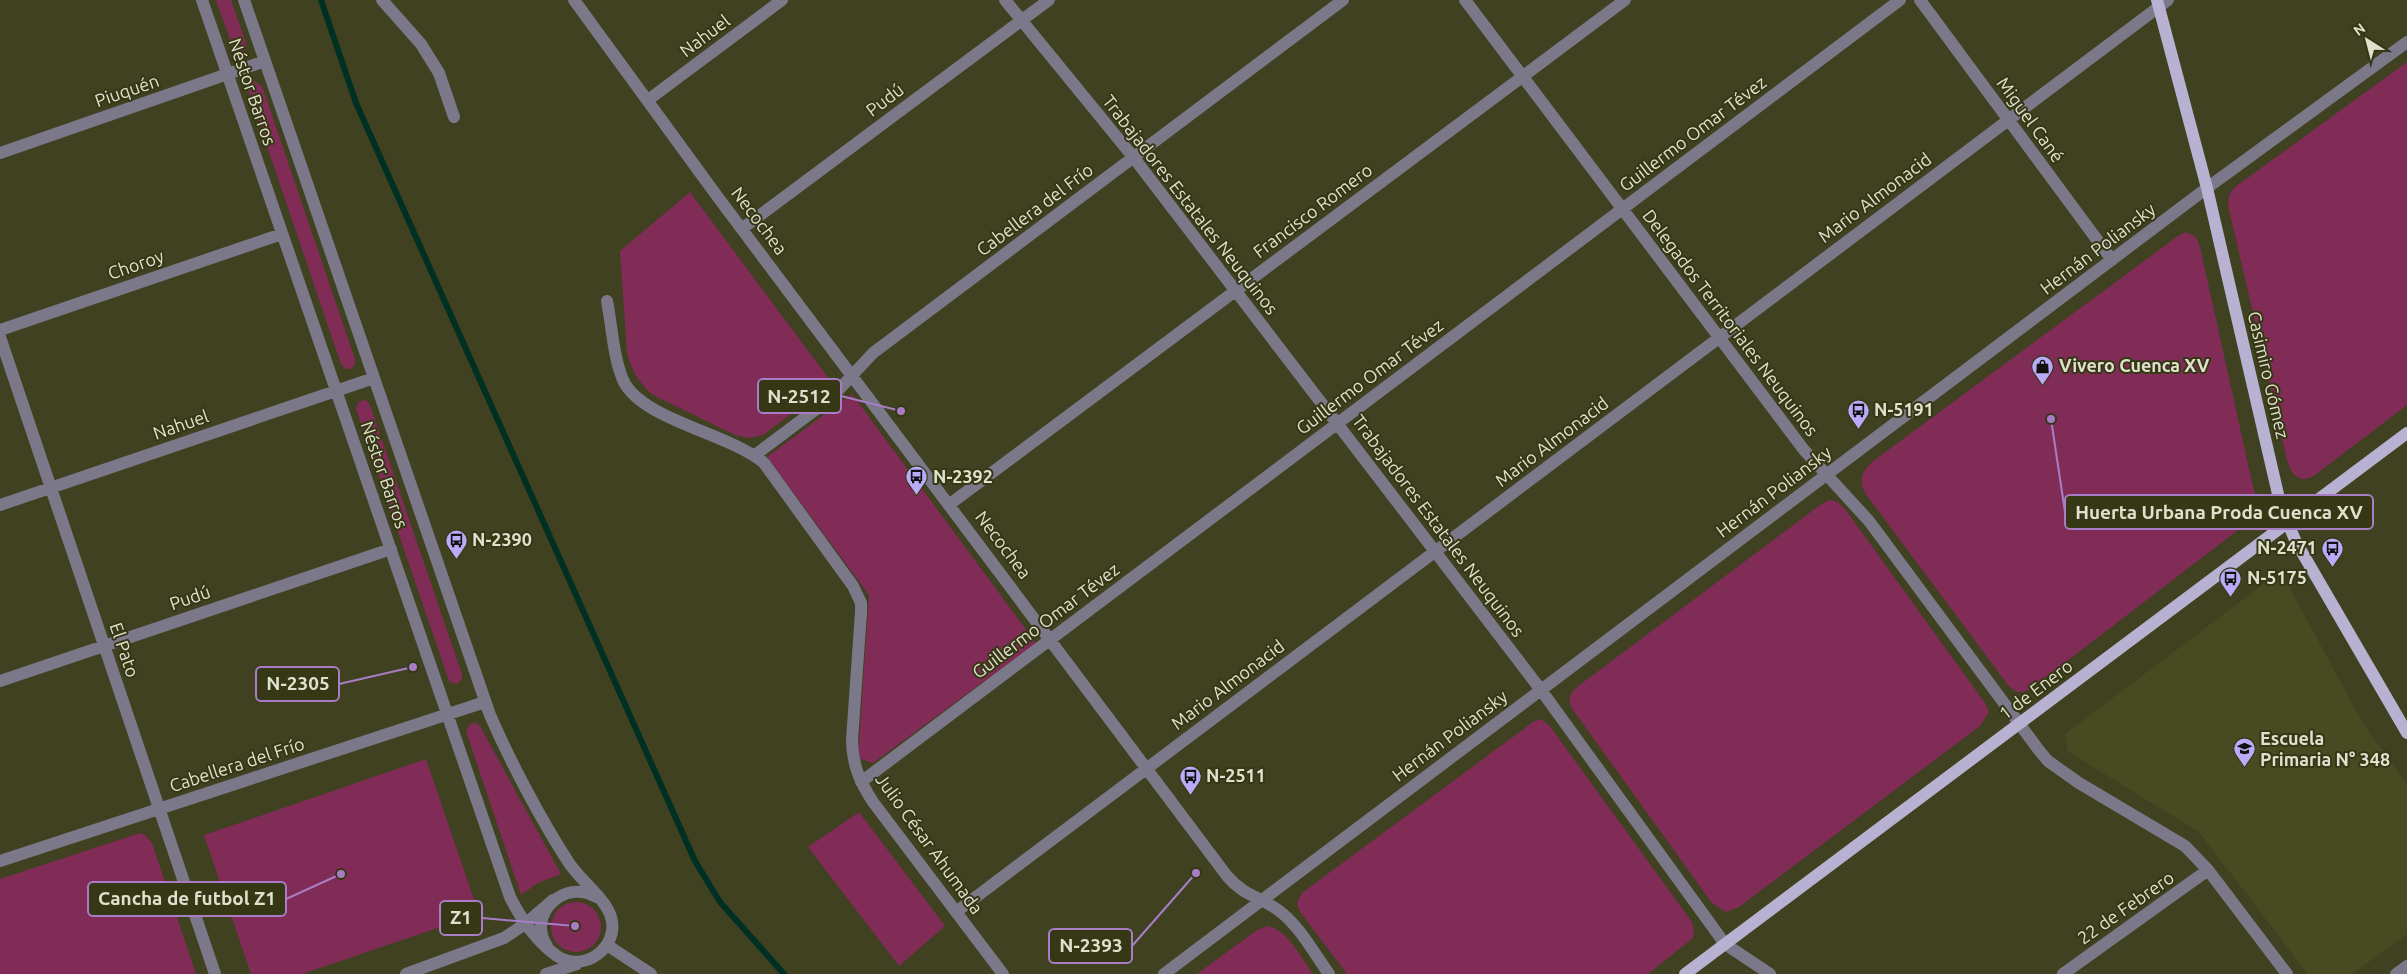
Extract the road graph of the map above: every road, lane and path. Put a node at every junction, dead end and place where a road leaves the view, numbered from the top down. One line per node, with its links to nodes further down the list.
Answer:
1 (202, 0): 17 (street, Néstor Barros)
2 (244, 0): 16 (street, Néstor Barros)
3 (382, 0): 20 (street)
4 (574, 0): 19 (street, Necochea)
5 (782, 0): 19 (street, Nahuel)
6 (1005, 0): 14 (street, Trabajadores Estatales Neuquinos)
7 (1049, 0): 14 (street, Pudú)
8 (1343, 0): 23 (street, Cabellera del Frío)
9 (1465, 0): 18 (street, Delegados Territoriales Neuquinos)
10 (1625, 0): 18 (street, Francisco Romero)
11 (1900, 0): 25 (street, Guillermo Omar Tévez)
12 (1920, 0): 21 (street, Miguel Cané)
13 (2161, 2): 21 (street, Mario Almonacid); 24 (main road, Casimiro Gómez)
14 (1022, 20): 23 (street, Trabajadores Estatales Neuquinos); 26 (street, Pudú)
15 (2407, 42): 24 (street, Hernán Poliansky)
16 (265, 61): 17 (street, Piuquén); 35 (street, Néstor Barros)
17 (228, 74): 22 (street, Piuquén); 27 (street, Néstor Barros)
18 (1522, 76): 25 (street, Delegados Territoriales Neuquinos); 29 (street, Francisco Romero)
19 (648, 100): 26 (street, Necochea)
20 (454, 117)
21 (2008, 120): 28 (street, Miguel Cané); 33 (street, Mario Almonacid)
22 (0, 153)
23 (1134, 158): 29 (street, Trabajadores Estatales Neuquinos); 34 (street, Cabellera del Frío)
24 (2208, 188): 28 (street, Hernán Poliansky); 44 (main road, Casimiro Gómez)
25 (1622, 209): 33 (street, Delegados Territoriales Neuquinos); 37 (street, Guillermo Omar Tévez)
26 (743, 228): 34 (street, Necochea)
27 (282, 234): 31 (street, Choroy); 36 (street, Néstor Barros)
28 (2112, 260): 40 (street, Hernán Poliansky)
29 (1236, 291): 37 (street, Trabajadores Estatales Neuquinos); 42 (street, Francisco Romero)
30 (607, 301): 39 (street, Julio César Ahumada)
31 (0, 330)
32 (0, 337): 41 (street, El Pato)
33 (1720, 337): 40 (street, Delegados Territoriales Neuquinos); 46 (street, Mario Almonacid)
34 (853, 374): 39 (street, Cabellera del Frío); 42 (street, Necochea)
35 (374, 378): 36 (street, Nahuel); 51 (street, Néstor Barros)
36 (336, 391): 41 (street, Nahuel); 45 (street, Néstor Barros)
37 (1337, 423): 46 (street, Trabajadores Estatales Neuquinos); 47 (street, Guillermo Omar Tévez)
38 (2407, 433): 44 (main road, 1 de Enero)
39 (755, 455): 56 (street, Julio César Ahumada)
40 (1827, 474): 50 (street, Hernán Poliansky); 53 (street, Delegados Territoriales Neuquinos)
41 (51, 488): 43 (street, Nahuel); 48 (street, El Pato)
42 (950, 504): 47 (street, Necochea)
43 (0, 505)
44 (2287, 524): 53 (main road, 1 de Enero); 54 (main road, Casimiro Gómez)
45 (390, 549): 48 (street, Pudú); 52 (street, Néstor Barros)
46 (1435, 551): 50 (street, Trabajadores Estatales Neuquinos); 55 (street, Mario Almonacid)
47 (1051, 639): 55 (street, Necochea); 56 (street, Guillermo Omar Tévez)
48 (104, 645): 49 (street, Pudú); 57 (street, El Pato)
49 (0, 680)
50 (1541, 690): 62 (street, Hernán Poliansky); 65 (street, Trabajadores Estatales Neuquinos)
51 (485, 702): 52 (street, Cabellera del Frío); 60 (street, Néstor Barros)
52 (447, 714): 57 (street, Cabellera del Frío); 64 (street, Néstor Barros)
53 (2019, 724): 59 (street, Delegados Territoriales Neuquinos); 65 (main road, 1 de Enero)
54 (2406, 728)
55 (1147, 768): 62 (street, Necochea); 63 (street, Mario Almonacid)
56 (861, 782): 63 (street, Julio César Ahumada)
57 (159, 809): 58 (street, Cabellera del Frío); 70 (street, El Pato)
58 (0, 861)
59 (2208, 870): 79 (street, 22 de Febrero); 80 (street, Delegados Territoriales Neuquinos)
60 (600, 899): 61 (street); 66 (street, Néstor Barros)
61 (553, 900): 64 (street); 67 (street)
62 (1261, 901): 75 (street, Hernán Poliansky); 76 (street, Necochea)
63 (956, 912): 74 (street, Julio César Ahumada)
64 (525, 924): 67 (street, Néstor Barros); 71 (street)
65 (1725, 944): 77 (main road, 1 de Enero); 78 (street, Trabajadores Estatales Neuquinos)
66 (607, 945): 68 (street); 73 (street)
67 (550, 950): 68 (street, Néstor Barros)
68 (584, 962): 72 (street)
69 (2407, 966): 81 (street)
70 (215, 974)
71 (406, 974)
72 (546, 974)
73 (651, 974)
74 (1003, 974)
75 (1164, 974)
76 (1329, 974)
77 (1685, 974)
78 (1770, 974)
79 (2063, 974)
80 (2287, 974)
81 (2396, 974)

